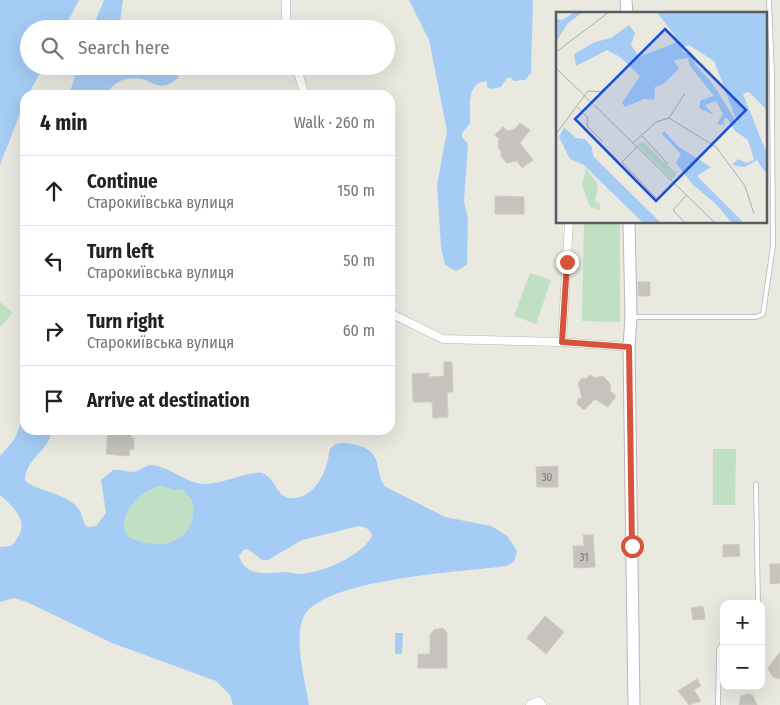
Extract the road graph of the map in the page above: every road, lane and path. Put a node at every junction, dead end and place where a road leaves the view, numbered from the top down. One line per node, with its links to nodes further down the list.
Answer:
1 (286, 0): 3 (street)
2 (768, 0): 9 (lane)
3 (286, 20)
4 (299, 75): 5 (street)
5 (303, 90)
6 (569, 224): 10 (street)
7 (629, 224): 9 (street)
8 (395, 315): 10 (street)
9 (631, 317): 11 (street)
10 (562, 342): 11 (street)
11 (629, 347): 17 (street)
12 (756, 484): 13 (lane)
13 (758, 600)
14 (722, 645): 18 (lane)
15 (530, 705): 16 (street)
16 (542, 705)
17 (634, 705)
18 (718, 705)

